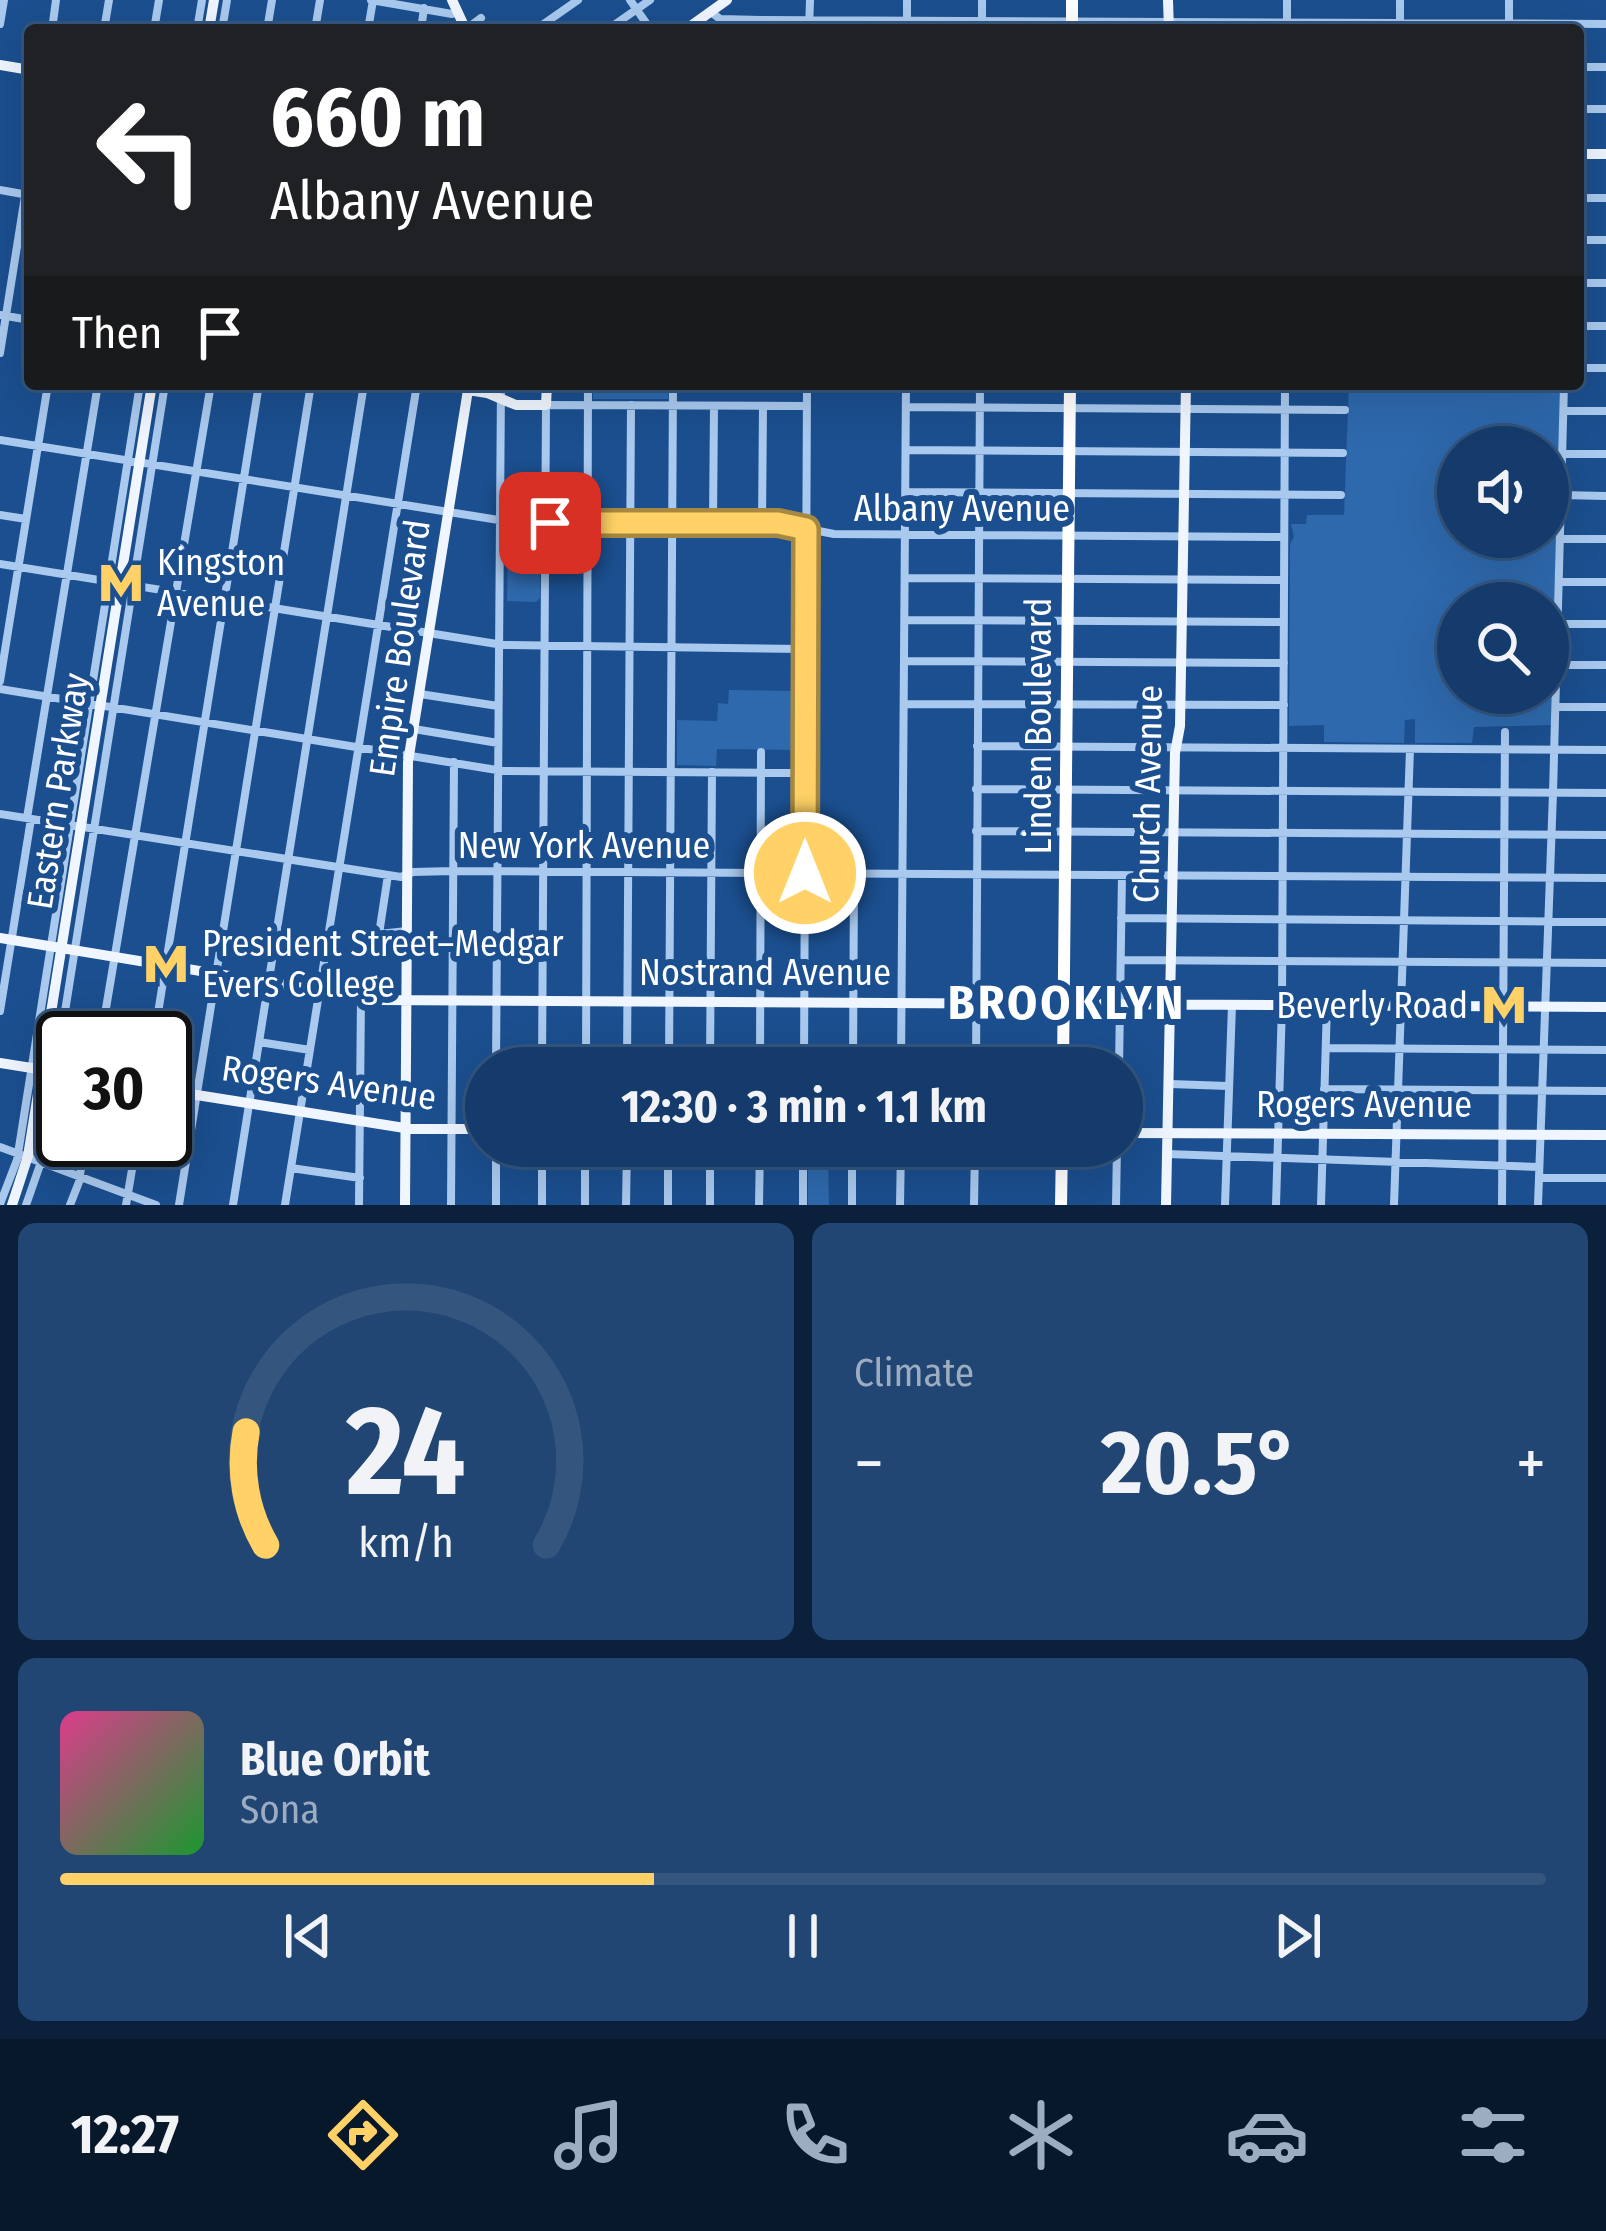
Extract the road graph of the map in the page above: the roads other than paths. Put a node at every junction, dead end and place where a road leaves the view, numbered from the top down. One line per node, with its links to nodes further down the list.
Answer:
1 (4, 0): 13 (street)
2 (372, 0): 8 (street)
3 (449, 0): 8 (street); 11 (main road)
4 (578, 0): 17 (street)
5 (630, 0): 9 (street)
6 (650, 0): 9 (street)
7 (727, 0): 10 (main road)
8 (428, 9): 11 (street); 14 (street)
9 (637, 9): 18 (street); 19 (street)
10 (710, 12): 20 (main road); 21 (street)
11 (458, 13): 15 (main road)
12 (481, 18): 16 (street)
13 (0, 24)
14 (423, 24)
15 (463, 24)
16 (474, 24)
17 (544, 24)
18 (616, 24)
19 (647, 24)
20 (693, 24)
21 (794, 24)
22 (24, 214): 23 (street)
23 (3, 315): 24 (street)
24 (0, 353)
25 (47, 390): 66 (street)
26 (97, 390): 71 (street)
27 (140, 390): 76 (street)
28 (151, 390): 76 (main road, Eastern Parkway)
29 (163, 390): 76 (street)
30 (210, 390): 77 (street)
31 (258, 390): 78 (street)
32 (310, 390): 79 (street)
33 (363, 390): 85 (street)
34 (416, 390): 89 (street)
35 (468, 390): 90 (main road, Empire Boulevard)
36 (479, 390): 48 (main road)
37 (501, 390): 48 (street)
38 (547, 390): 49 (main road)
39 (588, 390): 50 (street)
40 (673, 390): 52 (street)
41 (807, 390): 55 (street)
42 (906, 390): 56 (street)
43 (980, 390): 57 (street)
44 (1070, 390): 58 (highway, Linden Boulevard)
45 (1186, 390): 59 (main road, Church Avenue)
46 (1286, 390): 60 (street)
47 (1564, 390): 62 (street)
48 (501, 400): 49 (main road); 93 (street)
49 (546, 405): 50 (street); 96 (street)
50 (589, 405): 51 (street); 94 (street)
51 (631, 405): 52 (street); 95 (street)
52 (673, 406): 53 (street); 97 (street)
53 (714, 406): 54 (street); 98 (street)
54 (763, 406): 55 (street); 99 (street)
55 (807, 406): 100 (street)
56 (906, 407): 57 (street); 67 (street)
57 (980, 407): 58 (street); 68 (street)
58 (1070, 408): 59 (street); 69 (highway, Linden Boulevard)
59 (1185, 409): 60 (street); 70 (main road, Church Avenue)
60 (1285, 410): 61 (street); 72 (street)
61 (1345, 410)
62 (1564, 411): 63 (street); 64 (street)
63 (1606, 411)
64 (1563, 426)
65 (0, 440): 66 (street, Albany Avenue)
66 (38, 446): 71 (street, Albany Avenue); 92 (street)
67 (906, 450): 68 (street); 80 (street)
68 (980, 451): 69 (street); 81 (street)
69 (1069, 451): 70 (street); 82 (highway, Linden Boulevard)
70 (1184, 452): 72 (street); 83 (main road, Church Avenue)
71 (86, 453): 76 (street, Albany Avenue); 111 (street)
72 (1285, 453): 73 (street); 84 (street)
73 (1343, 453)
74 (1569, 454): 75 (street)
75 (1606, 454)
76 (140, 462): 77 (street, Albany Avenue); 120 (main road, Eastern Parkway)
77 (196, 471): 78 (street, Albany Avenue); 121 (street)
78 (243, 478): 79 (street, Albany Avenue); 122 (street)
79 (295, 487): 85 (street, Albany Avenue); 123 (street)
80 (906, 492): 81 (street); 101 (street)
81 (979, 492): 82 (street); 102 (street)
82 (1069, 493): 83 (street); 103 (highway, Linden Boulevard)
83 (1183, 494): 84 (street); 104 (main road, Church Avenue)
84 (1284, 494): 86 (street); 105 (street)
85 (346, 495): 89 (street, Albany Avenue); 124 (street)
86 (1341, 495)
87 (1569, 495): 88 (street)
88 (1606, 496)
89 (398, 503): 90 (street, Albany Avenue); 132 (street)
90 (449, 512): 93 (street, Albany Avenue); 133 (main road, Empire Boulevard)
91 (0, 515): 92 (street)
92 (26, 519): 110 (street)
93 (500, 520): 96 (street, Albany Avenue); 134 (street)
94 (589, 522): 95 (street, Albany Avenue); 96 (street, Albany Avenue); 136 (street)
95 (630, 522): 97 (street, Albany Avenue); 137 (street)
96 (546, 523): 135 (street)
97 (672, 523): 98 (street, Albany Avenue); 138 (street)
98 (713, 523): 99 (street, Albany Avenue)
99 (762, 523): 100 (street, Albany Avenue)
100 (806, 529): 101 (street, Albany Avenue); 139 (street)
101 (905, 535): 102 (street, Albany Avenue); 112 (street)
102 (979, 536): 103 (street, Albany Avenue); 113 (street)
103 (1069, 536): 104 (street, Albany Avenue); 114 (highway, Linden Boulevard)
104 (1182, 536): 105 (street, Albany Avenue); 115 (main road, Church Avenue)
105 (1284, 537): 116 (street)
106 (1569, 539): 107 (street)
107 (1606, 539)
108 (1560, 558): 117 (street)
109 (0, 564): 110 (street)
110 (18, 567): 111 (street); 147 (street)
111 (67, 575): 120 (street); 149 (street)
112 (905, 578): 113 (street); 125 (street)
113 (979, 578): 114 (street); 126 (street)
114 (1069, 579): 115 (street); 127 (highway, Linden Boulevard)
115 (1181, 580): 116 (street); 128 (main road, Church Avenue)
116 (1284, 580): 129 (street)
117 (1559, 582)
118 (1569, 582): 119 (street)
119 (1606, 582)
120 (121, 584): 121 (street); 154 (main road, Eastern Parkway)
121 (176, 592): 122 (street); 159 (street)
122 (224, 600): 123 (street); 161 (street)
123 (275, 608): 124 (street); 163 (street)
124 (327, 616): 132 (street); 165 (street)
125 (905, 620): 126 (street); 140 (street)
126 (978, 620): 127 (street); 141 (street)
127 (1068, 621): 128 (street); 142 (highway, Linden Boulevard)
128 (1180, 621): 129 (street); 143 (main road, Church Avenue)
129 (1284, 622): 144 (street)
130 (1569, 623): 131 (street)
131 (1606, 624)
132 (378, 625): 133 (street); 167 (street)
133 (430, 633): 134 (street); 148 (main road, Empire Boulevard)
134 (499, 645): 135 (street); 156 (street)
135 (545, 646): 136 (street); 180 (street)
136 (588, 646): 137 (street); 181 (street)
137 (630, 647): 138 (street); 182 (street)
138 (671, 647): 139 (street); 183 (street)
139 (805, 649): 186 (street)
140 (905, 662): 141 (street); 150 (street)
141 (978, 662): 142 (street); 151 (street)
142 (1068, 662): 143 (street); 152 (highway, Linden Boulevard)
143 (1180, 663): 144 (street); 153 (main road, Church Avenue)
144 (1284, 663): 155 (street)
145 (1569, 665): 146 (street)
146 (1606, 665)
147 (0, 685): 149 (street)
148 (420, 694): 156 (street); 162 (main road, Empire Boulevard)
149 (47, 696): 154 (street); 196 (street)
150 (904, 704): 151 (street); 220 (street)
151 (978, 704): 152 (street); 168 (street)
152 (1068, 704): 153 (street); 169 (highway, Linden Boulevard)
153 (1180, 704): 155 (street); 170 (main road, Church Avenue)
154 (101, 705): 159 (street); 197 (main road, Eastern Parkway)
155 (1284, 705): 171 (street)
156 (498, 706): 166 (street)
157 (1569, 707): 158 (street)
158 (1606, 707)
159 (156, 714): 161 (street); 205 (street)
160 (1556, 714): 174 (street)
161 (204, 722): 163 (street); 207 (street)
162 (414, 729): 166 (street); 177 (main road, Empire Boulevard)
163 (256, 730): 165 (street); 208 (street)
164 (1505, 732): 173 (street)
165 (307, 738): 167 (street); 209 (street)
166 (498, 742): 179 (street)
167 (358, 746): 177 (street); 210 (street)
168 (977, 746): 169 (street); 187 (street)
169 (1067, 747): 170 (street); 188 (highway, Linden Boulevard)
170 (1176, 748): 171 (street); 189 (main road, Church Avenue)
171 (1283, 748): 172 (street); 190 (street)
172 (1410, 749): 173 (street); 191 (street)
173 (1505, 749): 174 (street); 192 (street)
174 (1555, 750): 175 (street); 193 (street)
175 (1606, 750)
176 (761, 752): 185 (street)
177 (409, 754): 178 (street); 221 (main road, Empire Boulevard)
178 (454, 762): 179 (street); 211 (street)
179 (498, 770): 180 (street); 212 (street)
180 (544, 771): 181 (street); 213 (street)
181 (587, 771): 182 (street); 214 (street)
182 (629, 771): 183 (street); 215 (street)
183 (671, 772): 184 (street); 216 (street)
184 (712, 772): 185 (street); 217 (street)
185 (760, 772): 186 (street); 218 (street)
186 (804, 772): 219 (street)
187 (976, 790): 188 (street); 198 (street)
188 (1067, 790): 189 (street); 199 (highway, Linden Boulevard)
189 (1175, 790): 190 (street); 200 (main road, Church Avenue)
190 (1283, 791): 191 (street); 201 (street)
191 (1408, 792): 192 (street); 202 (street)
192 (1504, 793): 193 (street); 203 (street)
193 (1553, 793): 194 (street); 204 (street)
194 (1606, 793)
195 (0, 814): 196 (street, New York Avenue)
196 (29, 818): 197 (street, New York Avenue); 242 (street)
197 (82, 827): 205 (street, New York Avenue); 243 (main road, Eastern Parkway)
198 (976, 831): 199 (street); 223 (street)
199 (1067, 832): 200 (street); 225 (highway, Linden Boulevard)
200 (1175, 832): 201 (street); 227 (main road, Church Avenue)
201 (1283, 833): 202 (street); 228 (street)
202 (1406, 834): 203 (street); 229 (street)
203 (1504, 834): 204 (street); 230 (street)
204 (1551, 834): 206 (street); 231 (street)
205 (135, 835): 207 (street, New York Avenue); 245 (street)
206 (1606, 835)
207 (185, 843): 208 (street, New York Avenue); 253 (street)
208 (236, 851): 209 (street, New York Avenue); 254 (street)
209 (288, 860): 210 (street, New York Avenue); 255 (street)
210 (339, 868): 224 (street, New York Avenue); 256 (street)
211 (452, 871): 212 (street, New York Avenue); 221 (street, New York Avenue); 259 (street)
212 (498, 871): 213 (street, New York Avenue); 260 (street)
213 (544, 872): 214 (street, New York Avenue); 261 (street)
214 (587, 872): 215 (street, New York Avenue); 262 (street)
215 (628, 872): 216 (street, New York Avenue); 263 (street)
216 (670, 872): 217 (street, New York Avenue); 264 (street)
217 (711, 872): 218 (street, New York Avenue); 265 (street)
218 (761, 873): 219 (street, New York Avenue); 266 (street)
219 (805, 873): 222 (street, New York Avenue); 267 (street)
220 (903, 873): 222 (street, New York Avenue); 223 (street, New York Avenue); 269 (street)
221 (407, 874): 224 (street, New York Avenue); 240 (main road, Empire Boulevard)
222 (854, 874): 268 (street)
223 (976, 874): 225 (street, New York Avenue); 270 (street)
224 (388, 875): 241 (street)
225 (1067, 875): 226 (street, New York Avenue); 271 (highway, Linden Boulevard)
226 (1122, 875): 227 (street, New York Avenue); 233 (street)
227 (1175, 875): 228 (street, New York Avenue); 234 (main road, Church Avenue)
228 (1282, 876): 229 (street, New York Avenue); 235 (street)
229 (1405, 877): 230 (street, New York Avenue); 236 (street)
230 (1504, 877): 231 (street, New York Avenue); 237 (street)
231 (1550, 878): 232 (street, New York Avenue); 238 (street)
232 (1606, 878)
233 (1121, 918): 234 (street); 246 (street)
234 (1174, 919): 235 (street); 247 (main road, Church Avenue)
235 (1282, 920): 236 (street); 248 (street)
236 (1404, 921): 237 (street); 249 (street)
237 (1504, 921): 238 (street); 250 (street)
238 (1548, 921): 239 (street); 251 (street)
239 (1606, 922)
240 (406, 931): 241 (street); 258 (main road, Empire Boulevard)
241 (379, 934): 244 (street)
242 (6, 939): 243 (main road, Nostrand Avenue); 281 (street)
243 (62, 948): 245 (main road, Nostrand Avenue); 282 (main road, Eastern Parkway)
244 (354, 951)
245 (114, 957): 253 (main road, Nostrand Avenue); 283 (street)
246 (1120, 960): 247 (street); 272 (street)
247 (1173, 961): 248 (street); 273 (main road, Church Avenue)
248 (1282, 962): 249 (street); 275 (street)
249 (1402, 962): 250 (street); 277 (street)
250 (1504, 963): 251 (street); 278 (street)
251 (1546, 963): 252 (street); 279 (street)
252 (1606, 963)
253 (166, 965): 254 (main road, Nostrand Avenue); 284 (street)
254 (217, 973): 255 (main road, Nostrand Avenue); 315 (street)
255 (268, 981): 256 (main road, Nostrand Avenue); 285 (street)
256 (320, 989): 257 (main road, Nostrand Avenue); 304 (street)
257 (361, 997): 258 (main road, Nostrand Avenue); 318 (street)
258 (406, 1000): 259 (main road, Nostrand Avenue); 320 (main road, Empire Boulevard)
259 (452, 1000): 260 (main road, Nostrand Avenue); 321 (street)
260 (497, 1000): 261 (main road, Nostrand Avenue); 286 (street)
261 (543, 1000): 262 (main road, Nostrand Avenue); 287 (street)
262 (586, 1000): 263 (main road, Nostrand Avenue); 288 (street)
263 (628, 1001): 264 (main road, Nostrand Avenue); 289 (street)
264 (669, 1001): 265 (main road, Nostrand Avenue); 290 (street)
265 (711, 1001): 266 (main road, Nostrand Avenue); 291 (street)
266 (761, 1002): 267 (main road, Nostrand Avenue); 292 (street)
267 (804, 1002): 268 (main road, Nostrand Avenue); 293 (street)
268 (853, 1002): 269 (main road, Nostrand Avenue); 294 (street)
269 (902, 1003): 270 (main road, Nostrand Avenue); 295 (street)
270 (976, 1003): 271 (main road, Nostrand Avenue); 296 (street)
271 (1064, 1004): 272 (main road, Nostrand Avenue); 297 (highway, Linden Boulevard)
272 (1120, 1004): 273 (main road, Nostrand Avenue); 298 (street)
273 (1172, 1004): 274 (main road, Nostrand Avenue); 307 (main road, Church Avenue)
274 (1232, 1004): 275 (main road, Nostrand Avenue); 308 (street)
275 (1282, 1005): 276 (main road, Nostrand Avenue); 326 (street)
276 (1328, 1005): 277 (main road, Nostrand Avenue); 299 (street)
277 (1401, 1005): 278 (main road, Nostrand Avenue); 300 (street)
278 (1503, 1006): 279 (main road, Nostrand Avenue); 301 (street)
279 (1544, 1006): 280 (main road, Nostrand Avenue); 302 (street)
280 (1606, 1006)
281 (0, 1011)
282 (55, 1011)
283 (105, 1011)
284 (158, 1011)
285 (259, 1042): 304 (street); 316 (street)
286 (496, 1047)
287 (542, 1047)
288 (586, 1047)
289 (627, 1047)
290 (669, 1047)
291 (710, 1047)
292 (760, 1047)
293 (804, 1047)
294 (853, 1047)
295 (901, 1047)
296 (976, 1047)
297 (1063, 1047)
298 (1119, 1047)
299 (1326, 1048): 300 (street); 309 (street)
300 (1399, 1048): 301 (street); 310 (street)
301 (1503, 1049): 302 (street); 311 (street)
302 (1543, 1049): 303 (street); 312 (street)
303 (1606, 1049)
304 (310, 1050): 317 (street)
305 (0, 1063): 306 (main road)
306 (36, 1069)
307 (1170, 1084): 308 (street); 324 (main road, Church Avenue)
308 (1229, 1086): 325 (street)
309 (1324, 1090): 310 (street); 327 (street)
310 (1398, 1090): 311 (street); 328 (street)
311 (1503, 1091): 312 (street); 329 (street)
312 (1542, 1091): 313 (street); 330 (street)
313 (1606, 1091)
314 (192, 1094): 315 (main road, Rogers Avenue)
315 (197, 1095): 316 (main road, Rogers Avenue); 366 (street)
316 (249, 1103): 317 (main road, Rogers Avenue); 367 (street)
317 (300, 1111): 318 (main road, Rogers Avenue); 355 (street)
318 (360, 1121): 320 (main road, Rogers Avenue); 358 (street)
319 (36, 1126): 335 (main road, Eastern Parkway)
320 (405, 1128): 321 (main road, Rogers Avenue); 370 (main road, Empire Boulevard)
321 (451, 1129): 322 (main road, Rogers Avenue); 371 (street)
322 (465, 1129)
323 (1143, 1132): 324 (main road, Rogers Avenue)
324 (1168, 1133): 325 (main road, Rogers Avenue); 333 (main road, Church Avenue)
325 (1227, 1133): 326 (main road, Rogers Avenue); 334 (street)
326 (1278, 1133): 327 (main road, Rogers Avenue); 336 (street)
327 (1323, 1134): 328 (main road, Rogers Avenue); 337 (street)
328 (1396, 1134): 329 (main road, Rogers Avenue); 338 (street)
329 (1503, 1135): 330 (main road, Rogers Avenue); 339 (street)
330 (1540, 1135): 331 (main road, Rogers Avenue); 356 (street)
331 (1606, 1135)
332 (0, 1147): 335 (street)
333 (1167, 1154): 334 (street); 385 (main road, Church Avenue)
334 (1226, 1156): 336 (street); 386 (street)
335 (29, 1158): 357 (street); 361 (street); 362 (main road, Eastern Parkway); 363 (street)
336 (1277, 1158): 337 (street); 387 (street)
337 (1322, 1160): 338 (street); 388 (street)
338 (1395, 1162): 339 (street); 389 (street)
339 (1502, 1166): 356 (street); 390 (street)
340 (81, 1167): 357 (street)
341 (132, 1167): 360 (street)
342 (496, 1167): 372 (street)
343 (542, 1167): 373 (street)
344 (585, 1167): 374 (street)
345 (627, 1167): 375 (street)
346 (668, 1167): 376 (street)
347 (710, 1167): 377 (street)
348 (760, 1167): 378 (street)
349 (803, 1167): 379 (street)
350 (852, 1167): 380 (street)
351 (901, 1167): 381 (street)
352 (975, 1167): 382 (street)
353 (1062, 1167): 383 (highway)
354 (1117, 1167): 384 (street)
355 (291, 1168): 358 (street); 368 (street)
356 (1539, 1172): 359 (street); 391 (street)
357 (79, 1177): 360 (street); 364 (street)
358 (360, 1178): 369 (street)
359 (1606, 1178)
360 (127, 1200): 365 (street)
361 (0, 1204)
362 (12, 1205)
363 (26, 1205)
364 (70, 1205)
365 (156, 1205)
366 (179, 1205)
367 (233, 1205)
368 (285, 1205)
369 (359, 1205)
370 (405, 1205)
371 (451, 1205)
372 (496, 1205)
373 (542, 1205)
374 (585, 1205)
375 (626, 1205)
376 (668, 1205)
377 (710, 1205)
378 (759, 1205)
379 (803, 1205)
380 (852, 1205)
381 (900, 1205)
382 (974, 1205)
383 (1061, 1205)
384 (1116, 1205)
385 (1166, 1205)
386 (1225, 1205)
387 (1276, 1205)
388 (1321, 1205)
389 (1394, 1205)
390 (1502, 1205)
391 (1538, 1205)

